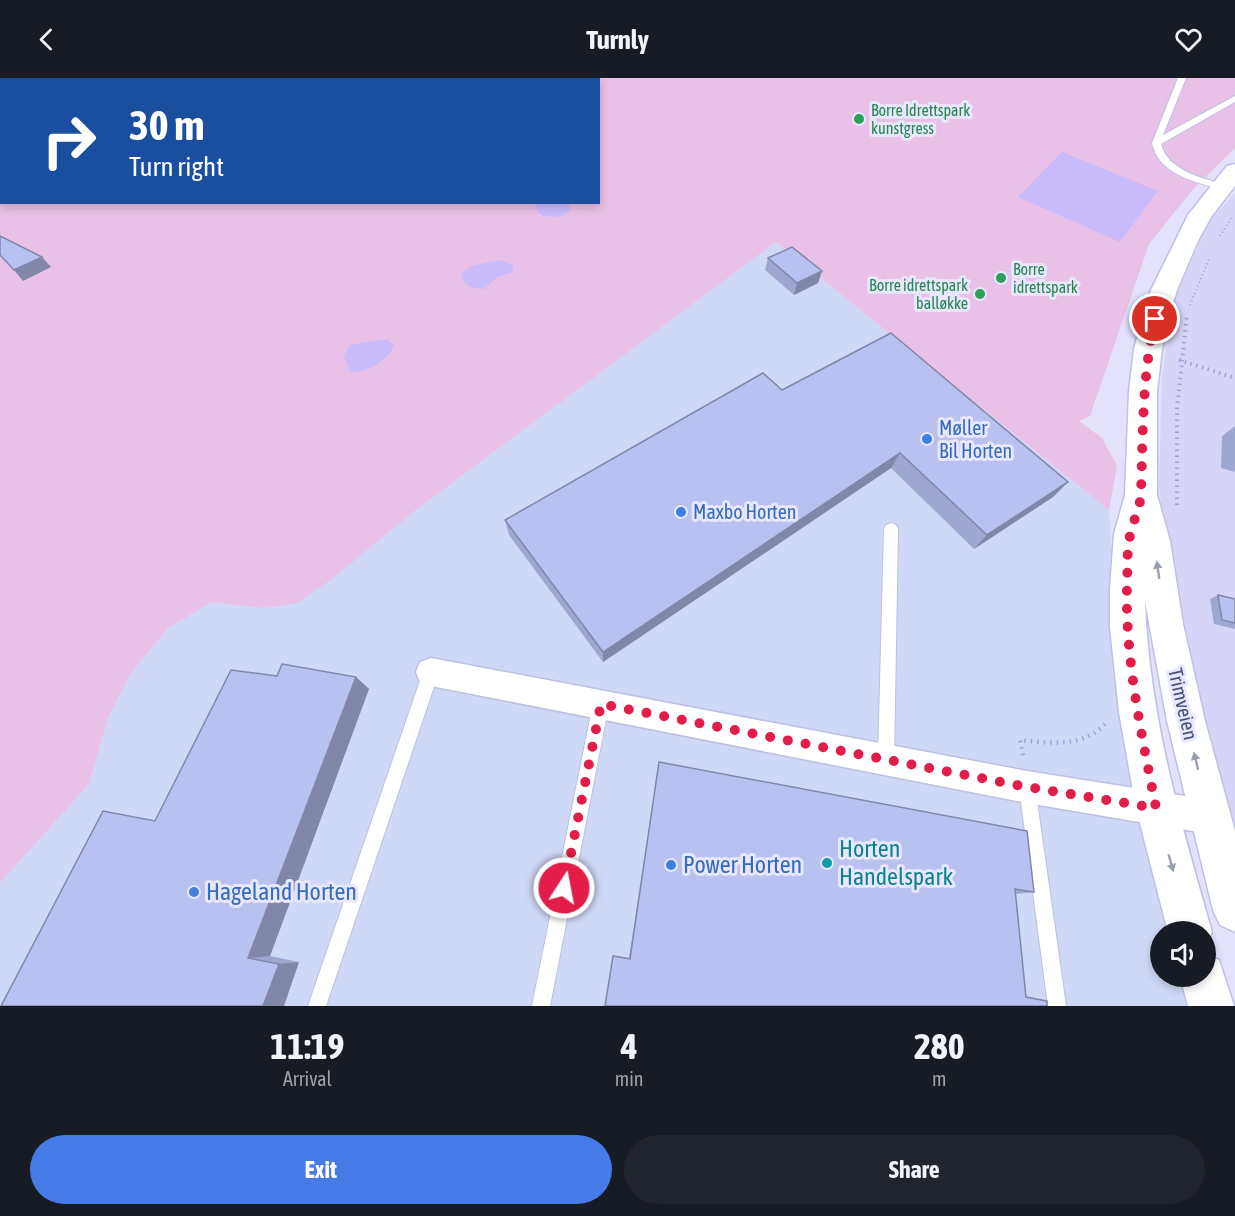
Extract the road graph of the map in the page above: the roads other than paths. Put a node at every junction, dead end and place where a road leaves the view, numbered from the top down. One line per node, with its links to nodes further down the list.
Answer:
1 (1182, 78): 3 (lane)
2 (1235, 99): 3 (lane)
3 (1156, 143): 4 (lane)
4 (1228, 179): 5 (main road, Trimveien)
5 (1141, 495): 11 (main road, Trimveien); 12 (main road, Trimveien, one-way to 5)
6 (891, 529): 9 (lane)
7 (431, 672): 8 (street); 16 (lane)
8 (601, 704): 9 (street); 17 (lane)
9 (886, 760): 10 (street)
10 (1027, 787): 11 (street); 18 (lane)
11 (1156, 808): 12 (street); 14 (main road, Trimveien, one-way to 14)
12 (1210, 818): 13 (main road, Trimveien)
13 (1235, 910)
14 (1187, 921)
15 (1206, 987): 19 (main road)
16 (317, 1006)
17 (541, 1006)
18 (1057, 1006)
19 (1211, 1006)

